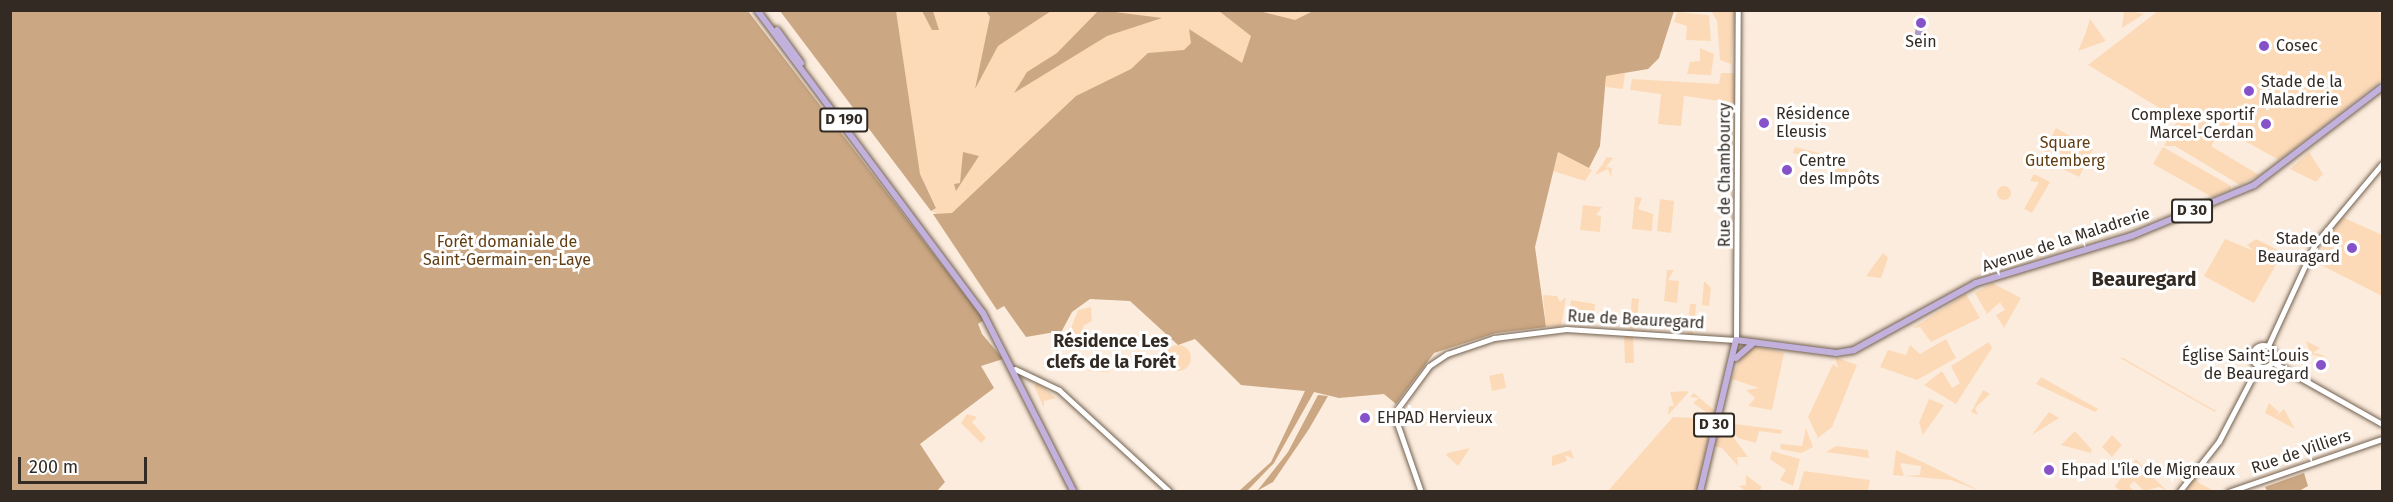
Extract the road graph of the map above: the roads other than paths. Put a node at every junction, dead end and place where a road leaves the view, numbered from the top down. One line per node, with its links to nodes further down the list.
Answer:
1 (757, 10): 12 (main road, D 190)
2 (762, 10): 12 (main road, D 190)
3 (1738, 10): 6 (street, Rue de Chambourcy)
4 (2382, 87): 7 (main road, Avenue de la Maladrerie / D 30)
5 (2382, 164): 8 (street)
6 (1736, 340): 7 (main road, Avenue de la Maladrerie / D 30); 9 (main road, D 30); 17 (street, Rue de Beauregard)
7 (1764, 342): 9 (main road)
8 (2268, 346): 10 (street); 11 (street)
9 (1734, 361): 18 (main road, D 30)
10 (2272, 362): 11 (street); 13 (street)
11 (2258, 366): 19 (street)
12 (1019, 370): 15 (main road, D 190); 16 (street)
13 (2382, 424)
14 (2382, 439): 20 (street, Rue de Villiers)
15 (1077, 492)
16 (1170, 492)
17 (1421, 492)
18 (1700, 492)
19 (2179, 492)
20 (2228, 492)

